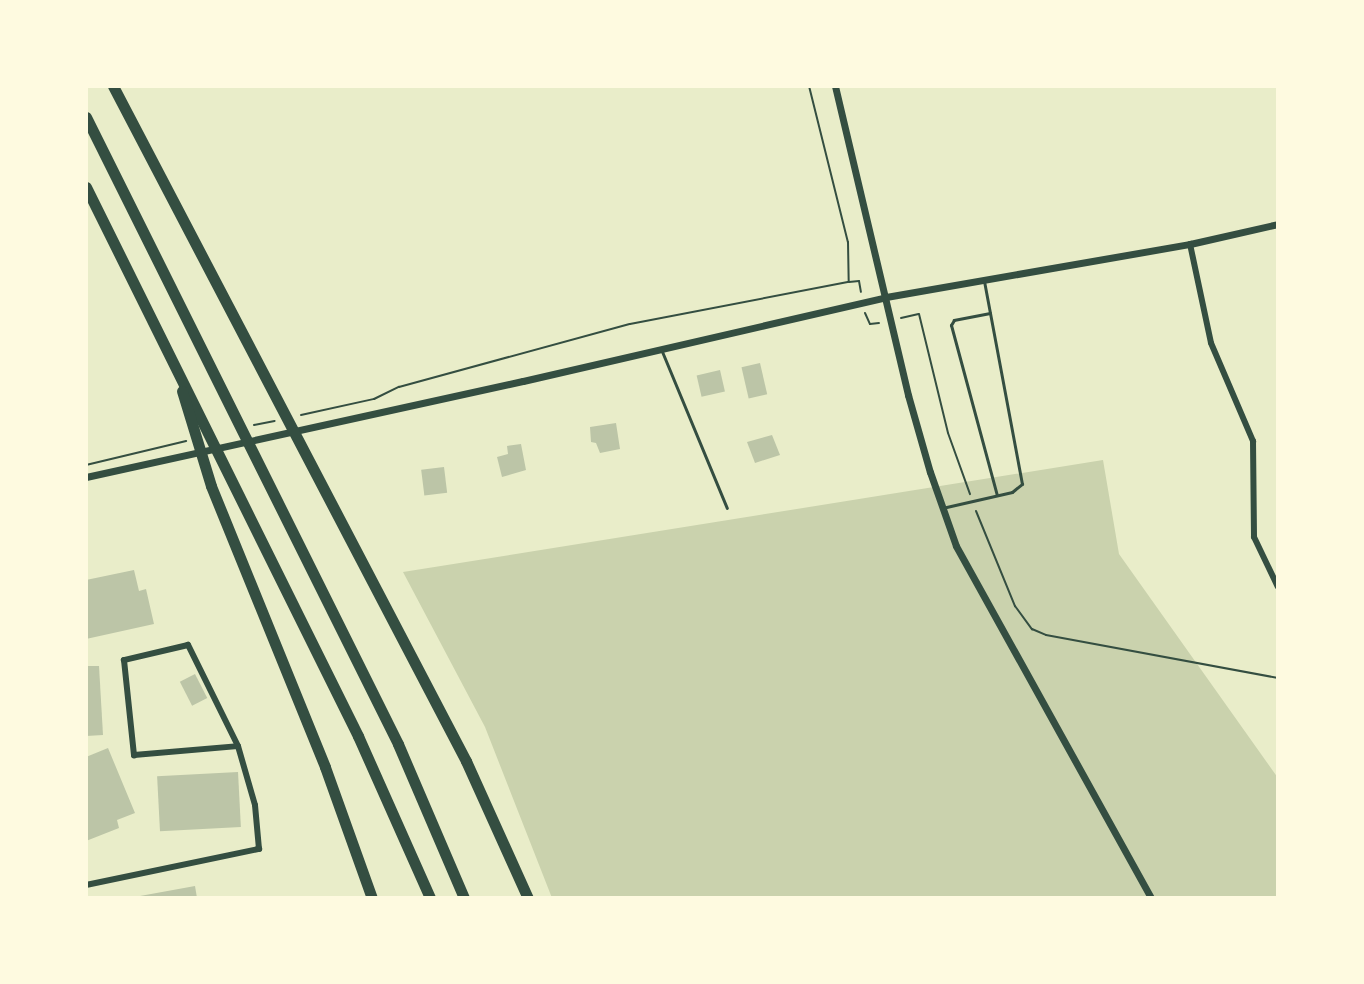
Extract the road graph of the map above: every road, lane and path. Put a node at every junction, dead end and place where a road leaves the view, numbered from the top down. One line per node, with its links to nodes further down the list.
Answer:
1 (113, 86): 33 (highway)
2 (809, 86): 10 (path)
3 (835, 86): 11 (street)
4 (86, 117): 32 (highway)
5 (86, 187): 16 (highway)
6 (1278, 224): 7 (street)
7 (1190, 244): 9 (street); 26 (street)
8 (859, 281): 10 (path)
9 (984, 281): 11 (street); 12 (lane)
10 (849, 282): 15 (path)
11 (886, 297): 14 (street); 25 (street)
12 (990, 313): 22 (lane); 22 (lane)
13 (919, 314): 23 (path)
14 (661, 349): 21 (street); 24 (lane)
15 (293, 416)
16 (194, 418): 30 (highway); 31 (highway)
17 (278, 420): 18 (path)
18 (249, 427)
19 (189, 441): 20 (path)
20 (86, 465)
21 (86, 477)
22 (997, 495): 23 (lane)
23 (972, 501): 25 (lane); 27 (path)
24 (727, 508)
25 (942, 508): 34 (street)
26 (1278, 587)
27 (1278, 678)
28 (238, 746): 28 (street); 29 (street)
29 (86, 885)
30 (372, 898)
31 (430, 898)
32 (464, 898)
33 (528, 898)
34 (1151, 898)

